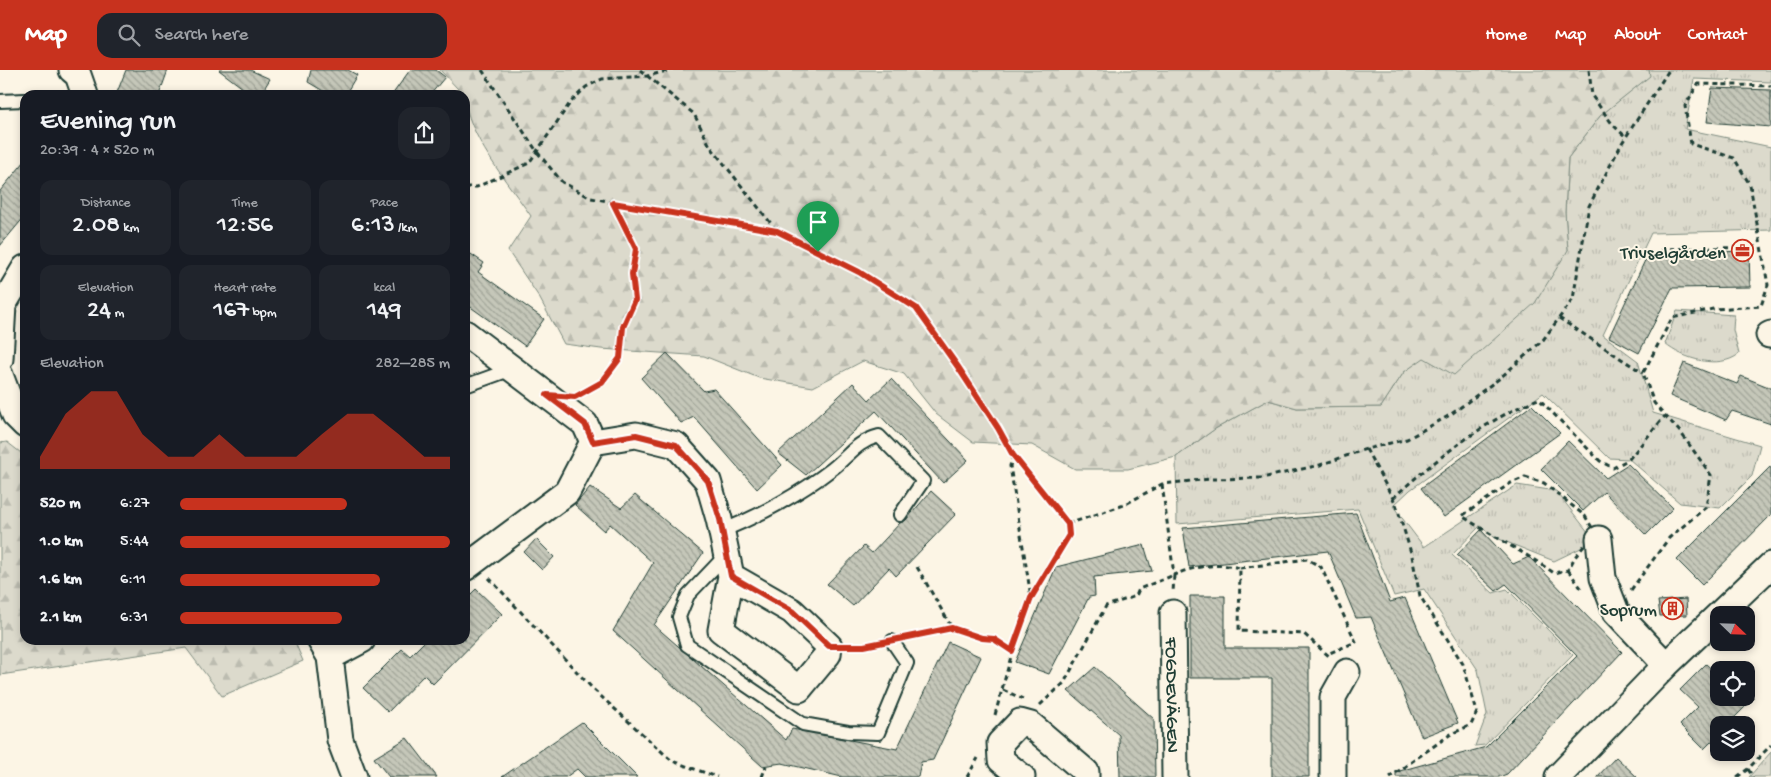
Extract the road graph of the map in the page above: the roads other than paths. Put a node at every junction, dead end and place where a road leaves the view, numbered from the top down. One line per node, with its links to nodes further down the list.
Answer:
1 (72, 70): 2 (street)
2 (84, 90)
3 (20, 100): 4 (lane)
4 (0, 101)
5 (20, 276): 7 (street)
6 (470, 338): 8 (street)
7 (0, 359)
8 (512, 369): 10 (lane); 12 (street)
9 (0, 375): 11 (street)
10 (470, 384)
11 (20, 420)
12 (593, 442): 15 (street); 16 (street)
13 (900, 515): 15 (lane)
14 (1599, 539): 22 (street)
15 (726, 554): 15 (street); 19 (lane)
16 (470, 565)
17 (1771, 565): 22 (street)
18 (1173, 613): 27 (street, FOGDEVÄGEN)
19 (892, 641)
20 (339, 645): 21 (street)
21 (325, 648): 24 (street)
22 (1666, 665): 29 (street)
23 (1347, 672): 28 (street)
24 (354, 777)
25 (1022, 777): 26 (street)
26 (1086, 777)
27 (1175, 777)
28 (1332, 777)
29 (1558, 777)

